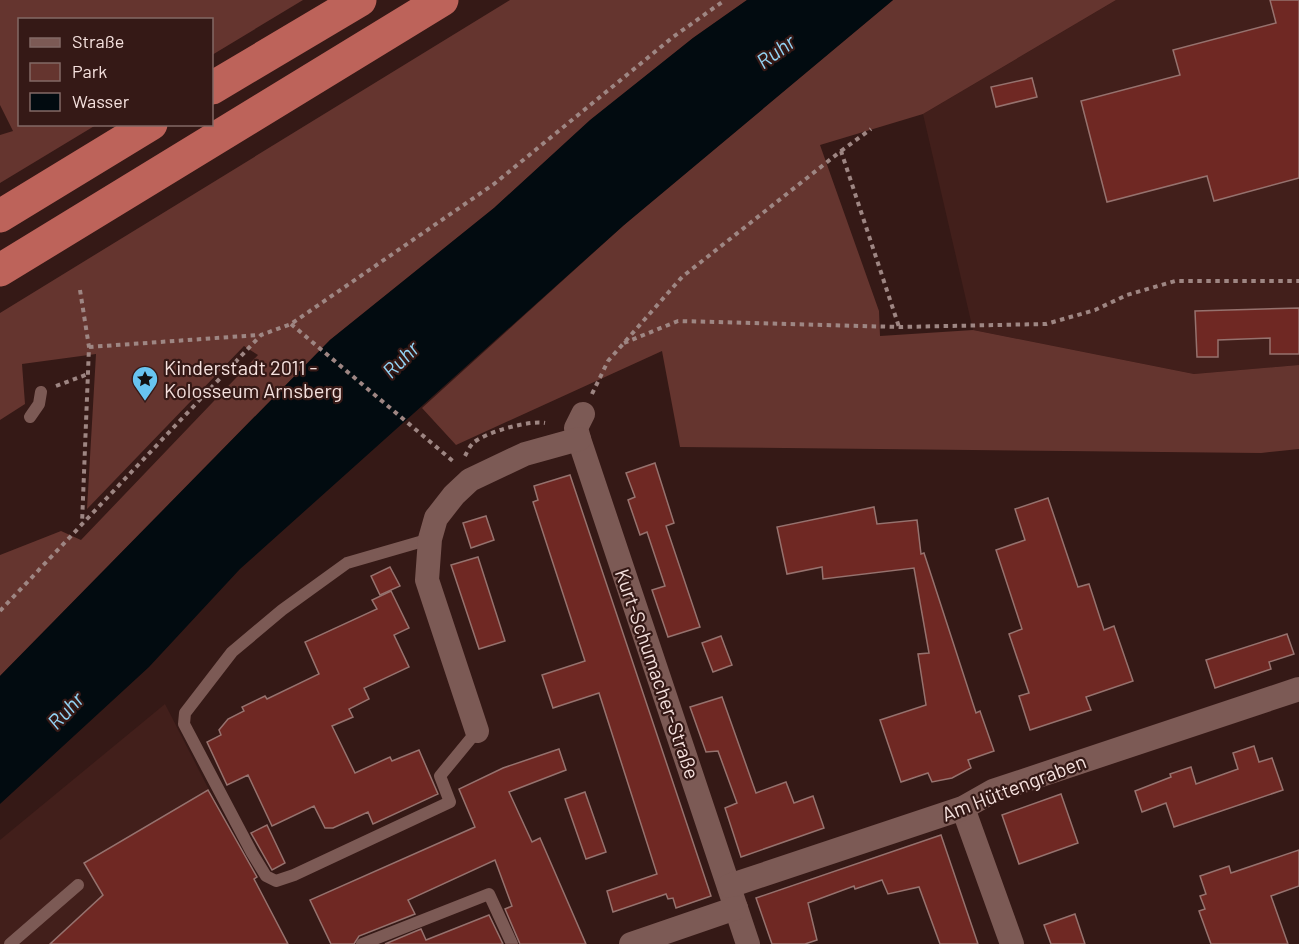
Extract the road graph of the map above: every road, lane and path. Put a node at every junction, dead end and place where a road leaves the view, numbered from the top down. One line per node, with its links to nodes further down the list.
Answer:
1 (360, 0): 4 (highway)
2 (442, 0): 9 (highway)
3 (725, 0): 12 (path)
4 (213, 87)
5 (148, 126): 8 (highway)
6 (871, 129): 7 (path)
7 (841, 151): 13 (path); 15 (path)
8 (0, 216)
9 (0, 270)
10 (1299, 281): 13 (path)
11 (80, 290): 16 (path)
12 (291, 324): 14 (path); 22 (path)
13 (899, 327): 15 (path)
14 (261, 335): 16 (path); 23 (path)
15 (624, 343): 19 (path)
16 (90, 347): 17 (path)
17 (88, 374): 18 (path); 23 (path)
18 (41, 392): 20 (lane)
19 (583, 414): 21 (street, Kurt-Schumacher-Straße)
20 (30, 417)
21 (579, 439): 24 (street); 30 (street, Kurt-Schumacher-Straße)
22 (463, 463)
23 (82, 524): 25 (path)
24 (430, 539): 27 (street); 27 (lane)
25 (0, 611)
26 (1299, 689): 28 (street, Am Hüttengraben)
27 (477, 731)
28 (963, 808): 30 (street, Am Hüttengraben); 36 (street)
29 (78, 885): 31 (lane)
30 (732, 897): 34 (street); 35 (street, Kurt-Schumacher-Straße)
31 (10, 944)
32 (362, 944): 33 (lane)
33 (512, 944)
34 (630, 944)
35 (748, 944)
36 (1012, 944)

